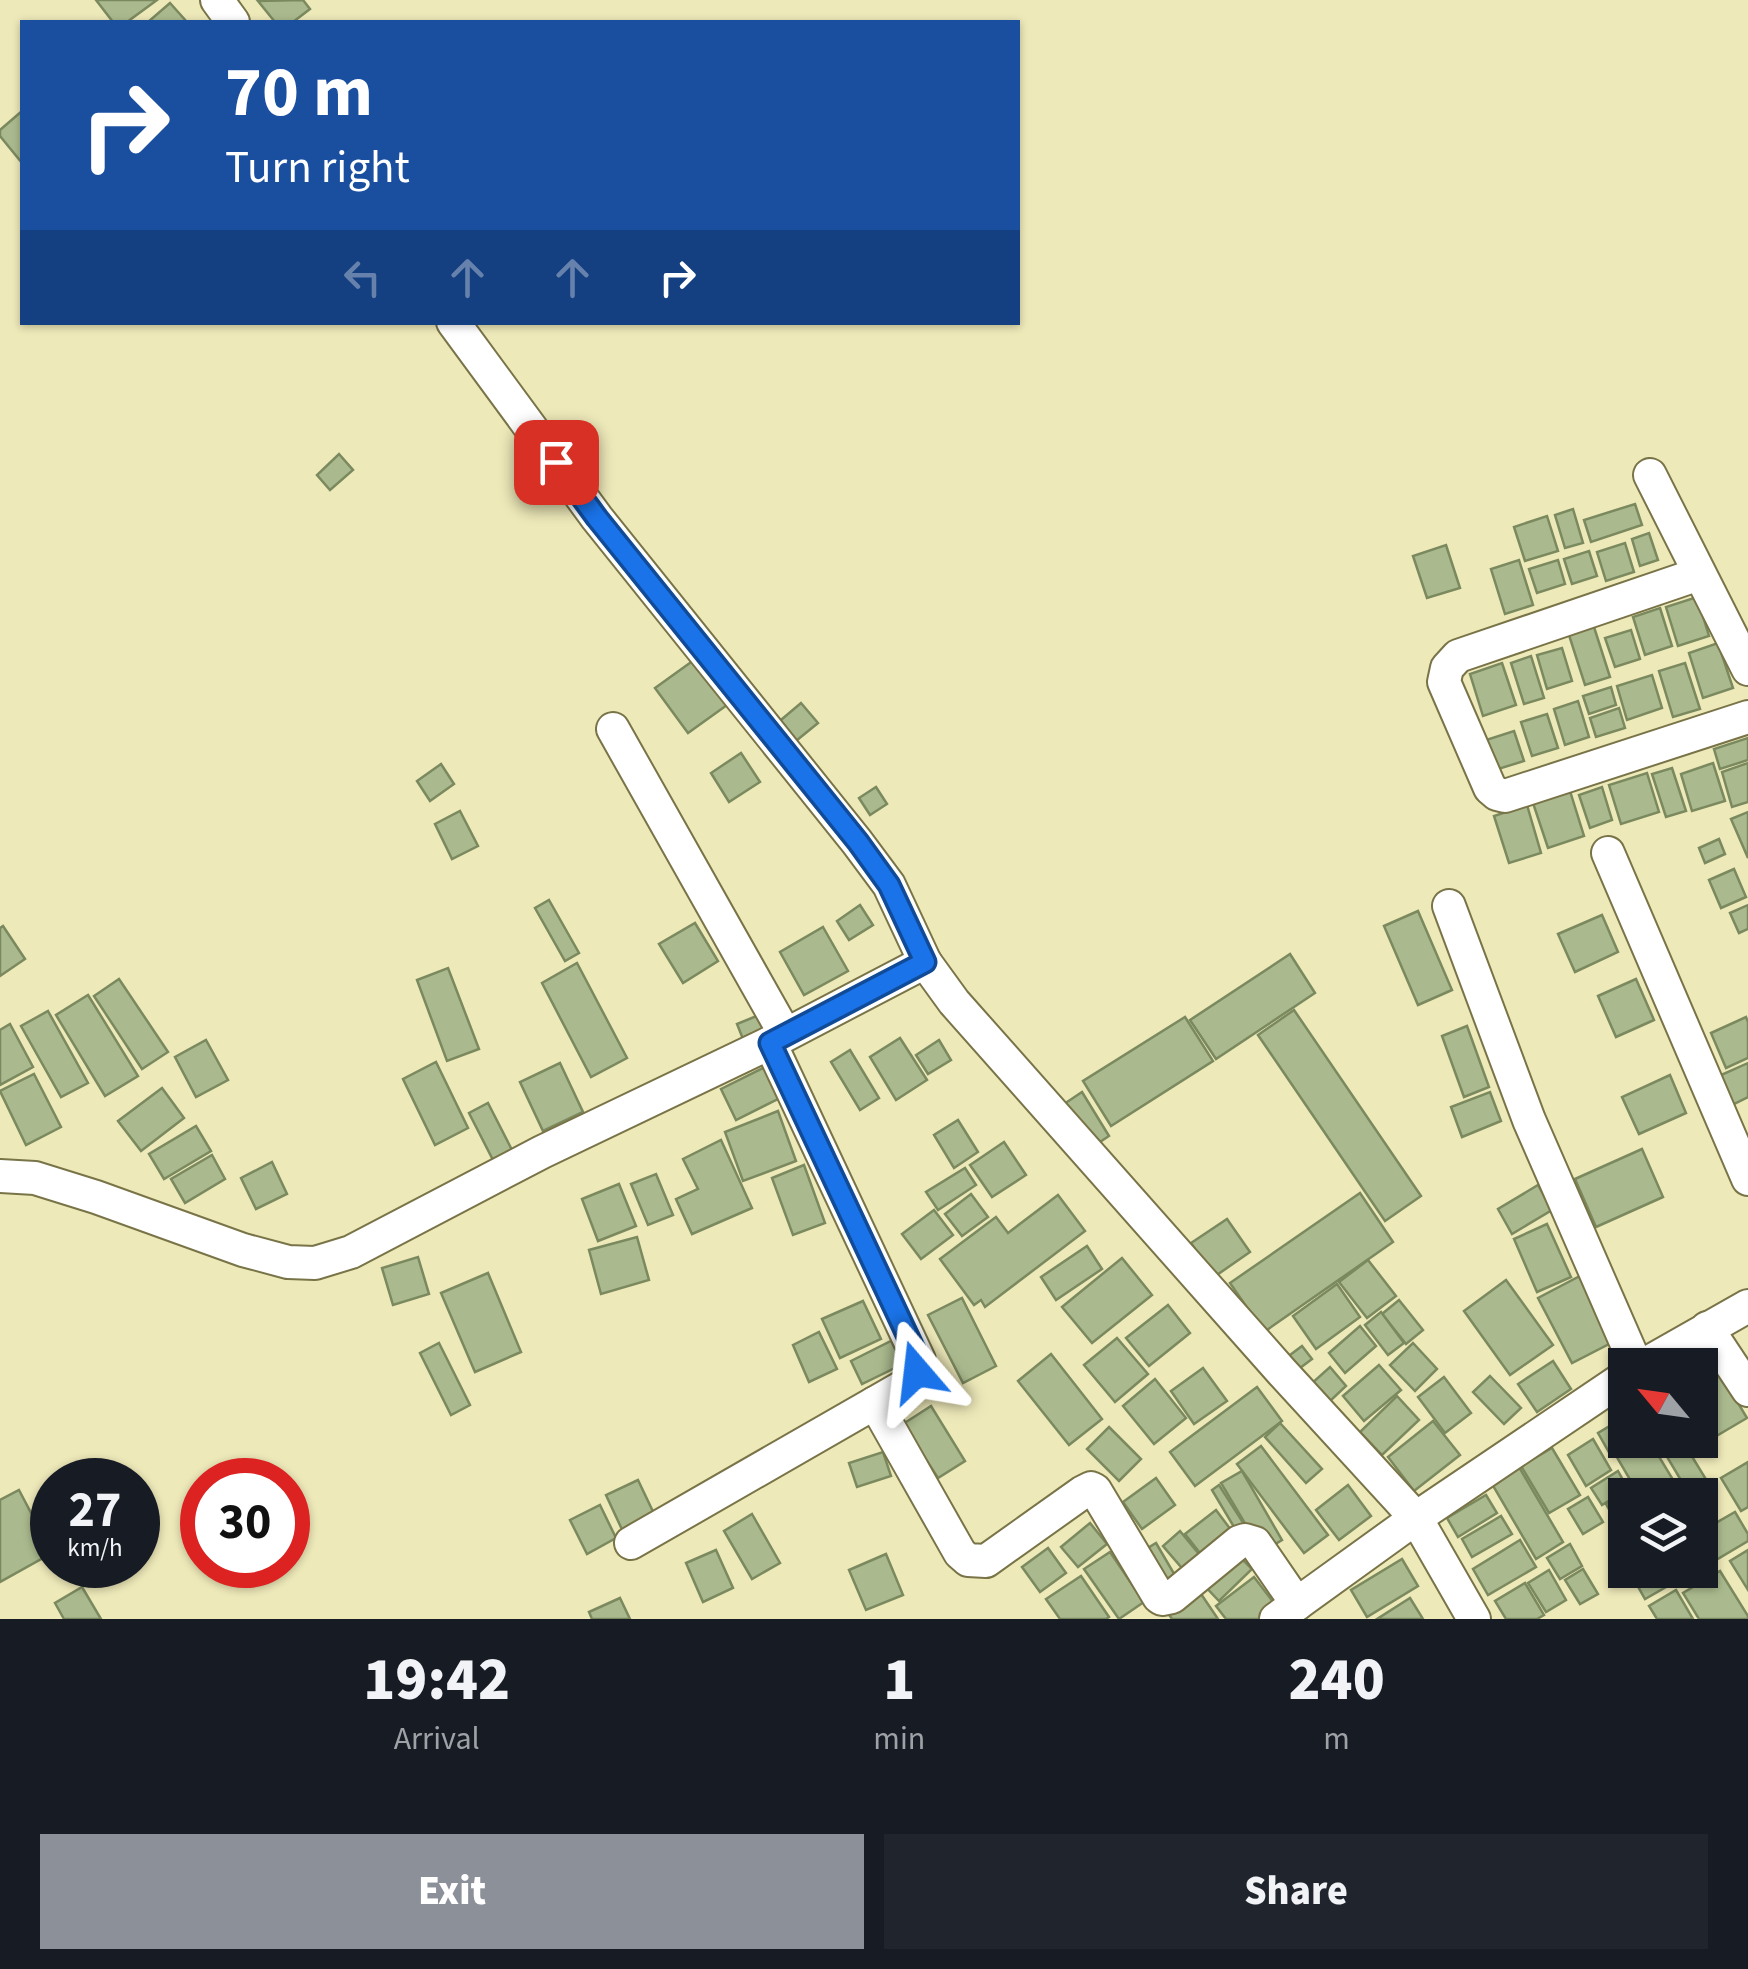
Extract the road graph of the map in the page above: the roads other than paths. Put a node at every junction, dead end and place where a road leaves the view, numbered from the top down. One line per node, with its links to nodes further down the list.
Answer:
1 (217, 0): 2 (street)
2 (232, 20)
3 (455, 325): 11 (street)
4 (1650, 475): 5 (street)
5 (1699, 574): 6 (street); 7 (street)
6 (1748, 670)
7 (1748, 717)
8 (613, 729): 12 (street)
9 (1608, 853): 14 (street)
10 (1448, 906): 17 (street)
11 (925, 962): 12 (street); 22 (street)
12 (777, 1039): 13 (street); 21 (street)
13 (0, 1176)
14 (1748, 1180)
15 (1748, 1306): 16 (street)
16 (1707, 1328): 18 (street); 20 (street)
17 (1629, 1348)
18 (1673, 1348)
19 (1608, 1388): 22 (street)
20 (1748, 1390)
21 (874, 1402): 23 (street); 24 (street)
22 (1416, 1518): 24 (street); 25 (street)
23 (631, 1543)
24 (1286, 1612)
25 (1474, 1619)

